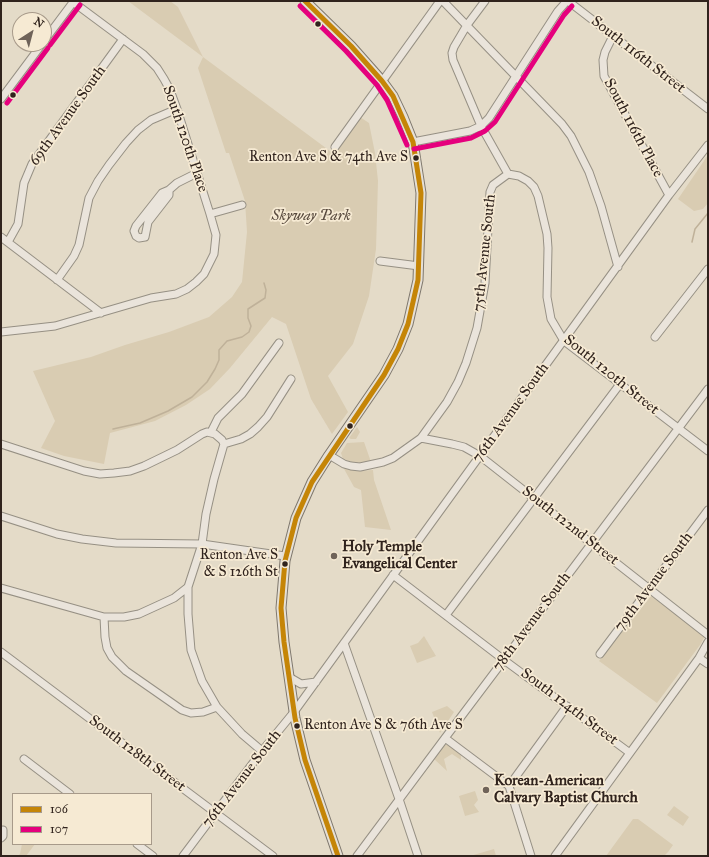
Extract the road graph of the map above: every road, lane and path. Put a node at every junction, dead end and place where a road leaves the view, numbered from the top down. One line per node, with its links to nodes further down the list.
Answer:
1 (73, 1): 8 (street); 10 (street, South 120th Place)
2 (305, 1): 13 (main road)
3 (440, 1): 13 (street)
4 (443, 1): 7 (street)
5 (485, 1): 7 (street)
6 (567, 1): 9 (street, South 116th Street); 12 (street)
7 (467, 25): 12 (street); 17 (street)
8 (52, 30)
9 (614, 36): 15 (street, South 116th Street); 24 (street, South 116th Place)
10 (123, 39): 16 (street, South 120th Place); 28 (street, 69th Avenue South)
11 (36, 52): 14 (street)
12 (516, 75): 17 (street); 31 (street)
13 (382, 80): 18 (main road); 20 (street)
14 (2, 95)
15 (708, 109)
16 (177, 110): 21 (street, South 120th Place); 33 (street)
17 (481, 126): 18 (street); 22 (street)
18 (413, 142): 30 (main road)
19 (708, 145): 24 (street, 76th Avenue South)
20 (335, 147)
21 (197, 173): 23 (street); 26 (street, South 120th Place)
22 (508, 174): 37 (street, South 120th Street); 44 (street, 75th Avenue South)
23 (169, 190): 23 (street)
24 (669, 195): 31 (street, 76th Avenue South)
25 (242, 205): 26 (street)
26 (210, 214): 34 (street, South 120th Place)
27 (1, 237): 28 (street)
28 (8, 242): 33 (street)
29 (380, 261): 30 (street)
30 (419, 266): 48 (main road)
31 (618, 267): 37 (street, 76th Avenue South)
32 (708, 269): 36 (street)
33 (57, 280): 34 (street)
34 (101, 313): 35 (street, South 120th Place)
35 (1, 332)
36 (655, 337)
37 (564, 341): 40 (street, South 120th Street); 49 (street, 76th Avenue South)
38 (279, 343): 43 (street)
39 (291, 379): 46 (street)
40 (620, 384): 42 (street, South 120th Street); 50 (street)
41 (708, 389): 42 (street, 78th Avenue South)
42 (678, 428): 47 (street, South 120th Street); 53 (street, 78th Avenue South)
43 (211, 432): 45 (street); 46 (street)
44 (421, 438): 48 (street, 75th Avenue South); 49 (street, South 122nd Street)
45 (1, 444)
46 (224, 444): 54 (street)
47 (708, 451)
48 (329, 455): 55 (main road)
49 (480, 456): 50 (street, South 122nd Street); 56 (street, 76th Avenue South)
50 (534, 498): 53 (street, South 122nd Street); 60 (street)
51 (708, 510): 59 (street, 79th Avenue South)
52 (1, 516): 54 (street)
53 (592, 543): 59 (street, South 122nd Street); 68 (street, 78th Avenue South)
54 (202, 544): 55 (street); 57 (street)
55 (285, 556): 70 (main road)
56 (393, 575): 60 (street, South 124th Street); 64 (street, 76th Avenue South)
57 (188, 587): 61 (street); 73 (street)
58 (1, 588): 61 (street)
59 (650, 589): 62 (street, South 122nd Street); 66 (street, 79th Avenue South)
60 (446, 615): 68 (street, South 124th Street)
61 (104, 617): 73 (street)
62 (708, 635)
63 (708, 642): 67 (street)
64 (344, 643): 71 (street, 76th Avenue South); 81 (street)
65 (1, 652): 82 (street, South 128th Street)
66 (600, 654)
67 (699, 658): 69 (street); 77 (street)
68 (504, 660): 72 (street, South 124th Street); 75 (street, 78th Avenue South)
69 (708, 664)
70 (289, 677): 71 (street); 74 (main road)
71 (316, 682): 74 (street, 76th Avenue South)
72 (567, 706): 77 (street, South 124th Street); 79 (street)
73 (217, 707): 76 (street)
74 (294, 712): 76 (street, 76th Avenue South); 89 (main road)
75 (445, 738): 79 (street); 81 (street, 78th Avenue South)
76 (262, 751): 82 (street, 76th Avenue South)
77 (630, 753): 93 (street)
78 (24, 760): 80 (street)
79 (509, 786): 92 (street)
80 (69, 793)
81 (399, 799): 90 (street, 78th Avenue South); 91 (street)
82 (216, 813): 87 (street, 76th Avenue South); 88 (street, South 128th Street)
83 (3, 830): 84 (street)
84 (1, 838)
85 (138, 845): 86 (street)
86 (152, 856)
87 (184, 856)
88 (271, 856)
89 (338, 856)
90 (357, 856)
91 (418, 856)
92 (531, 856)
93 (555, 856)

